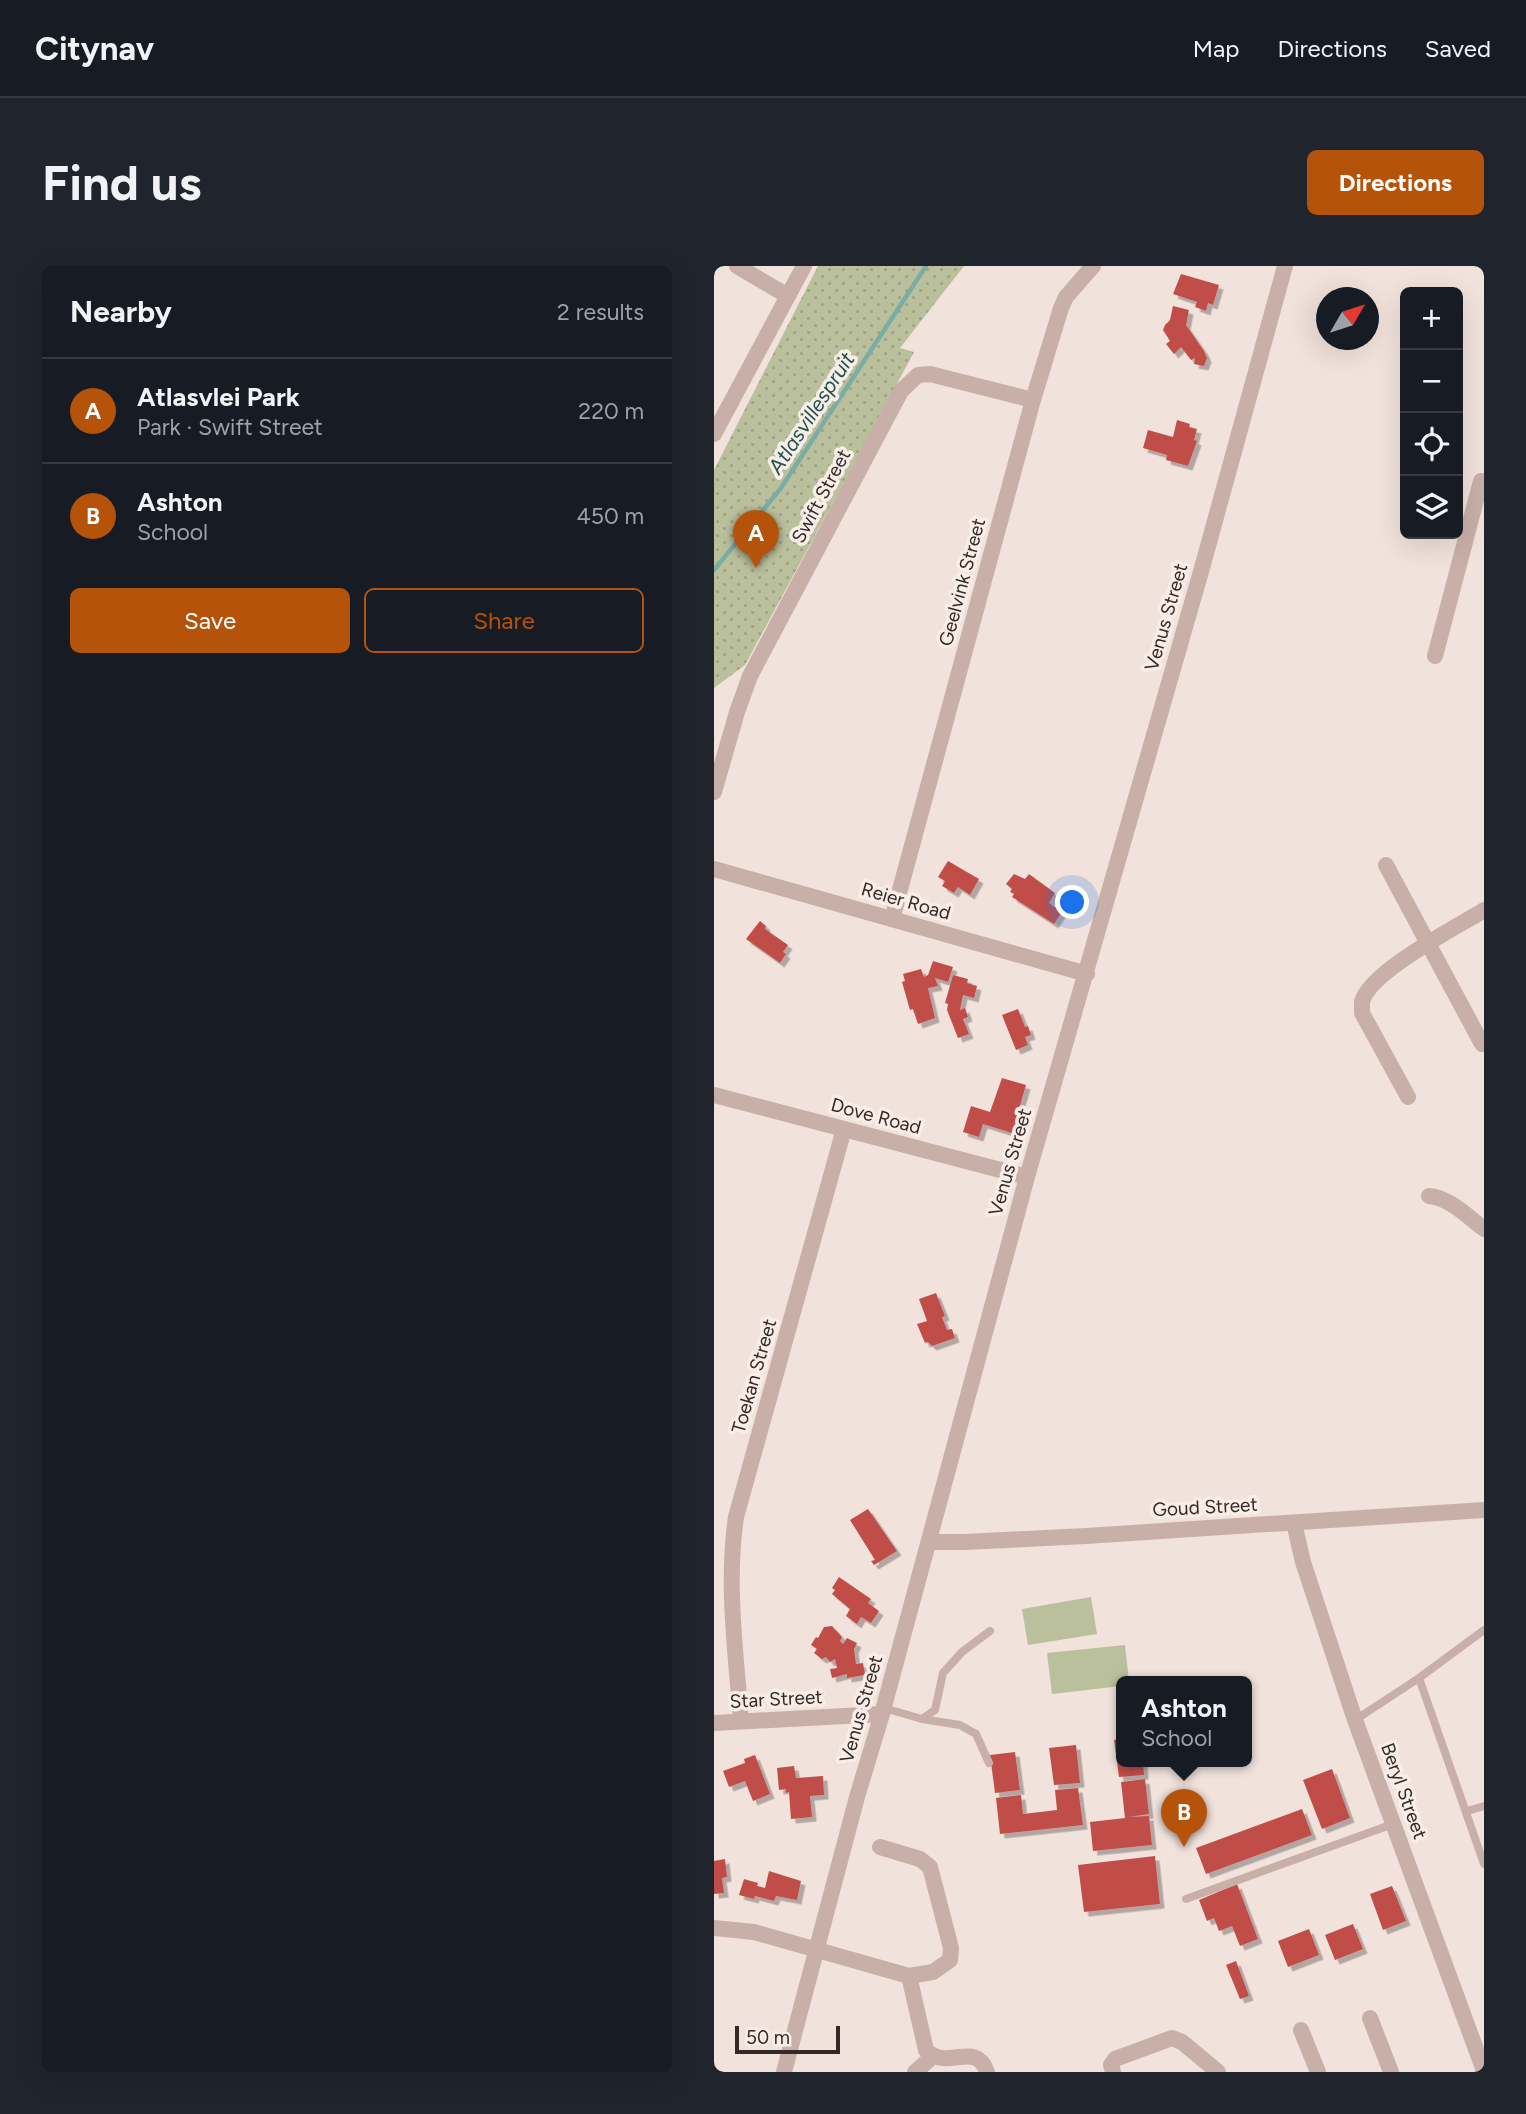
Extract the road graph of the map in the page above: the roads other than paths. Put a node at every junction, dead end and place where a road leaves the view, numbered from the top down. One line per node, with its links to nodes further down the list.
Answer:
1 (737, 266): 5 (street)
2 (804, 266): 5 (street)
3 (1093, 266): 6 (street, Geelvink Street)
4 (1285, 266): 17 (street, Venus Street)
5 (788, 296): 7 (street)
6 (1033, 400): 11 (street, Swift Street); 15 (street, Geelvink Street)
7 (714, 434)
8 (1481, 481): 9 (street)
9 (1479, 508): 10 (street)
10 (1435, 656)
11 (714, 792)
12 (1386, 865): 16 (street)
13 (714, 869): 15 (street, Reier Road)
14 (1484, 910): 16 (street)
15 (892, 919): 17 (street, Reier Road)
16 (1428, 944): 18 (street); 20 (street)
17 (1087, 975): 22 (street, Venus Street)
18 (1482, 1044)
19 (714, 1095): 21 (street, Dove Road)
20 (1408, 1097)
21 (844, 1129): 22 (street, Dove Road); 34 (street, Toekan Street)
22 (1027, 1177): 27 (street, Venus Street)
23 (1429, 1196): 24 (street)
24 (1484, 1228)
25 (1484, 1510): 26 (street, Goud Street)
26 (1294, 1523): 27 (street, Goud Street); 33 (street, Beryl Street)
27 (929, 1542): 31 (street, Venus Street)
28 (1484, 1630): 30 (lane)
29 (990, 1631): 32 (lane)
30 (1419, 1678): 33 (lane); 38 (lane)
31 (883, 1711): 32 (lane); 34 (street, Star Street); 44 (street, Venus Street)
32 (922, 1719): 36 (lane)
33 (1355, 1720): 39 (street, Beryl Street)
34 (741, 1721): 35 (street, Star Street)
35 (714, 1723)
36 (989, 1763)
37 (1484, 1806): 38 (lane)
38 (1466, 1811): 41 (lane)
39 (1393, 1824): 42 (lane); 49 (street, Beryl Street)
40 (880, 1847): 45 (street)
41 (1484, 1864)
42 (1186, 1899)
43 (714, 1928): 44 (street)
44 (816, 1950): 45 (street); 50 (street, Venus Street)
45 (909, 1976): 48 (street)
46 (1370, 2018): 56 (street)
47 (1301, 2030): 55 (street)
48 (930, 2058): 51 (street); 52 (street)
49 (1484, 2071)
50 (785, 2072)
51 (915, 2072)
52 (986, 2072)
53 (1113, 2072): 54 (street)
54 (1217, 2072)
55 (1318, 2072)
56 (1391, 2072)

